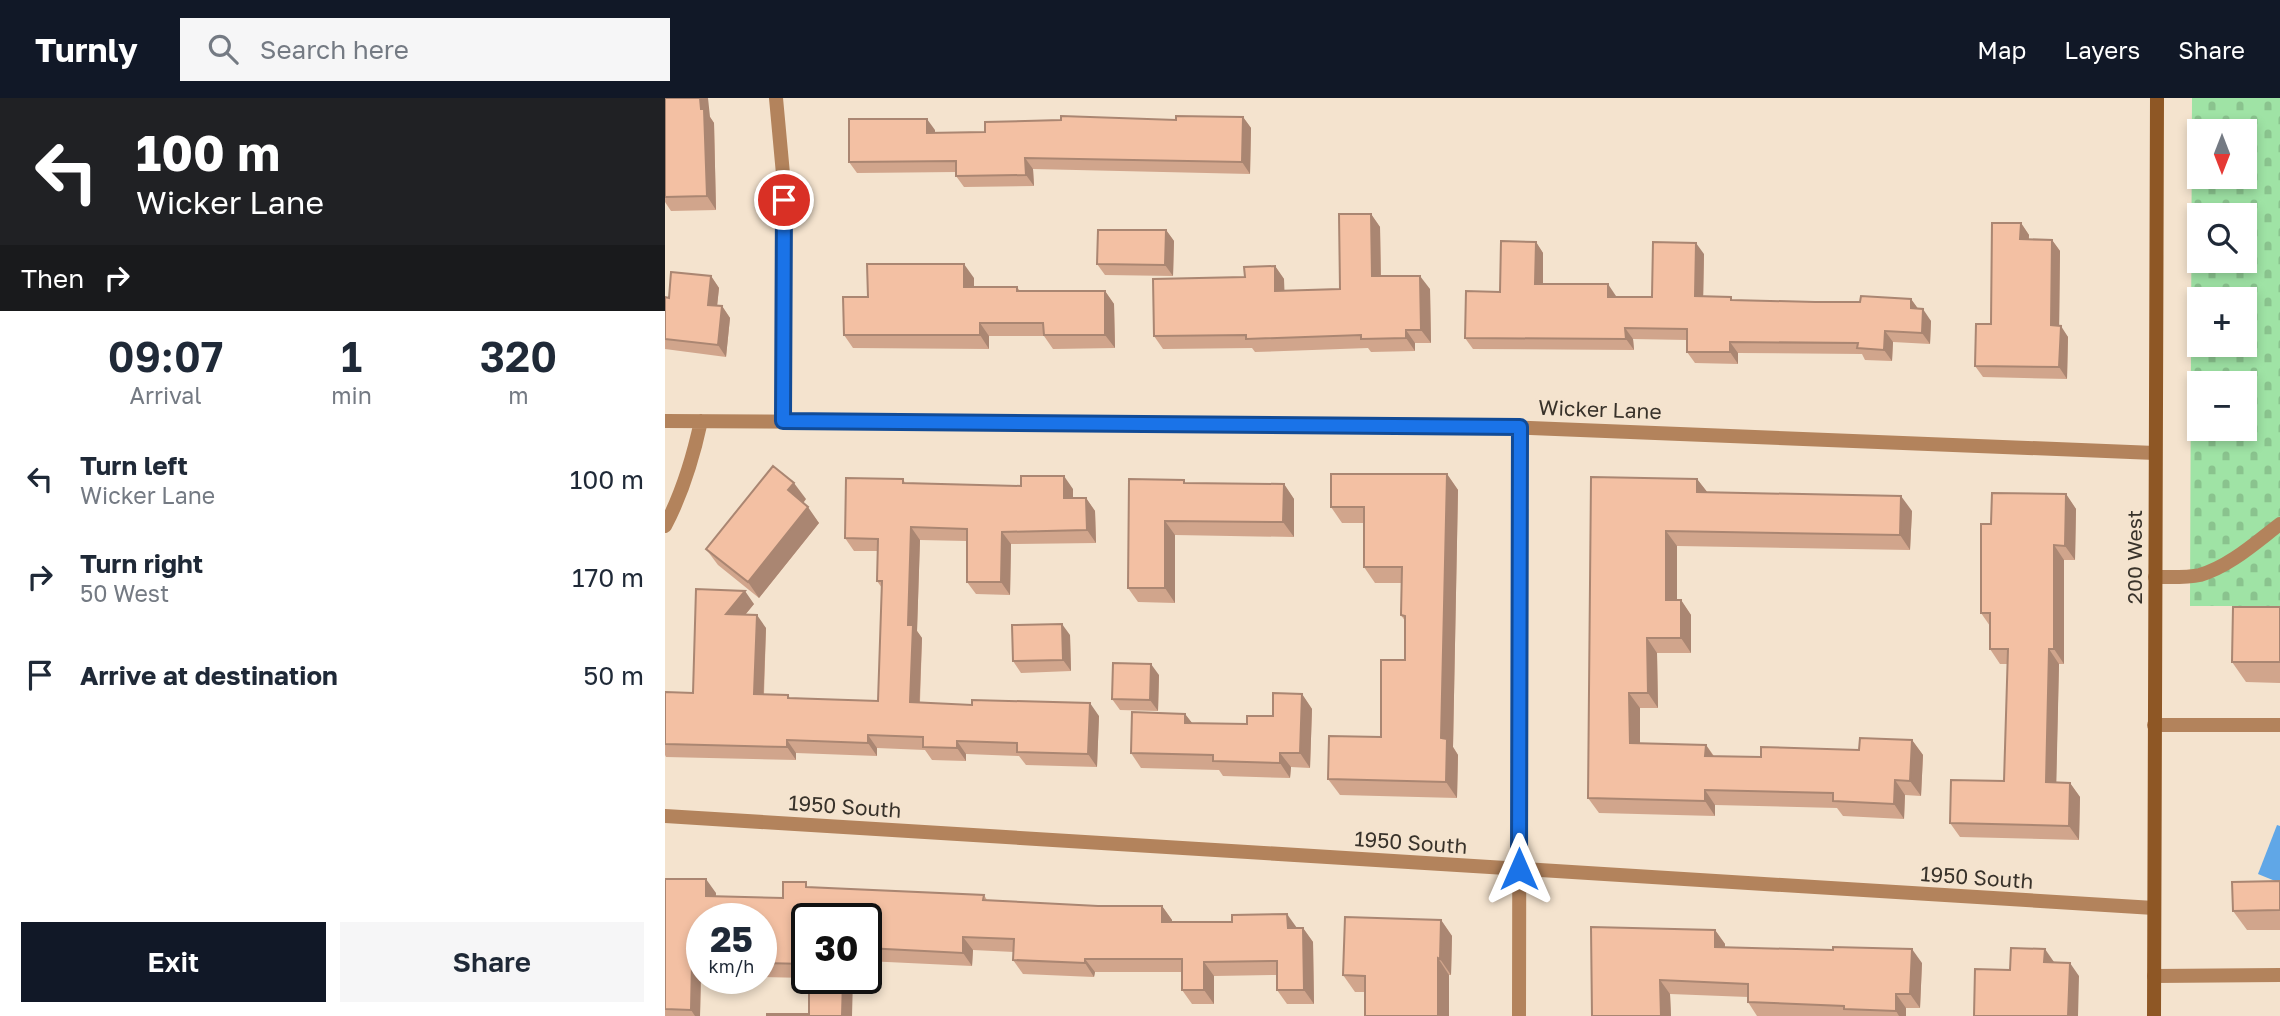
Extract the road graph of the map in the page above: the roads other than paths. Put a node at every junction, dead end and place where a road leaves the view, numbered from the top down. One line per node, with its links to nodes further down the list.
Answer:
1 (776, 98): 5 (street)
2 (2157, 98): 7 (street, 200 West)
3 (665, 421): 4 (street, Wicker Lane)
4 (701, 421): 5 (street, Wicker Lane); 9 (street)
5 (783, 421): 6 (street, Wicker Lane)
6 (1520, 427): 7 (street, Wicker Lane); 14 (street)
7 (2155, 453): 10 (street, 200 West)
8 (2280, 524): 10 (street)
9 (665, 526)
10 (2155, 577): 11 (street, 200 West)
11 (2154, 725): 12 (street); 15 (street, 200 West)
12 (2280, 726)
13 (665, 816): 14 (street, 1950 South)
14 (1519, 869): 15 (street, 1950 South); 18 (street)
15 (2154, 908): 17 (street, 200 West)
16 (2280, 975): 17 (street)
17 (2154, 976): 19 (street, 200 West)
18 (1519, 1016)
19 (2154, 1016)

